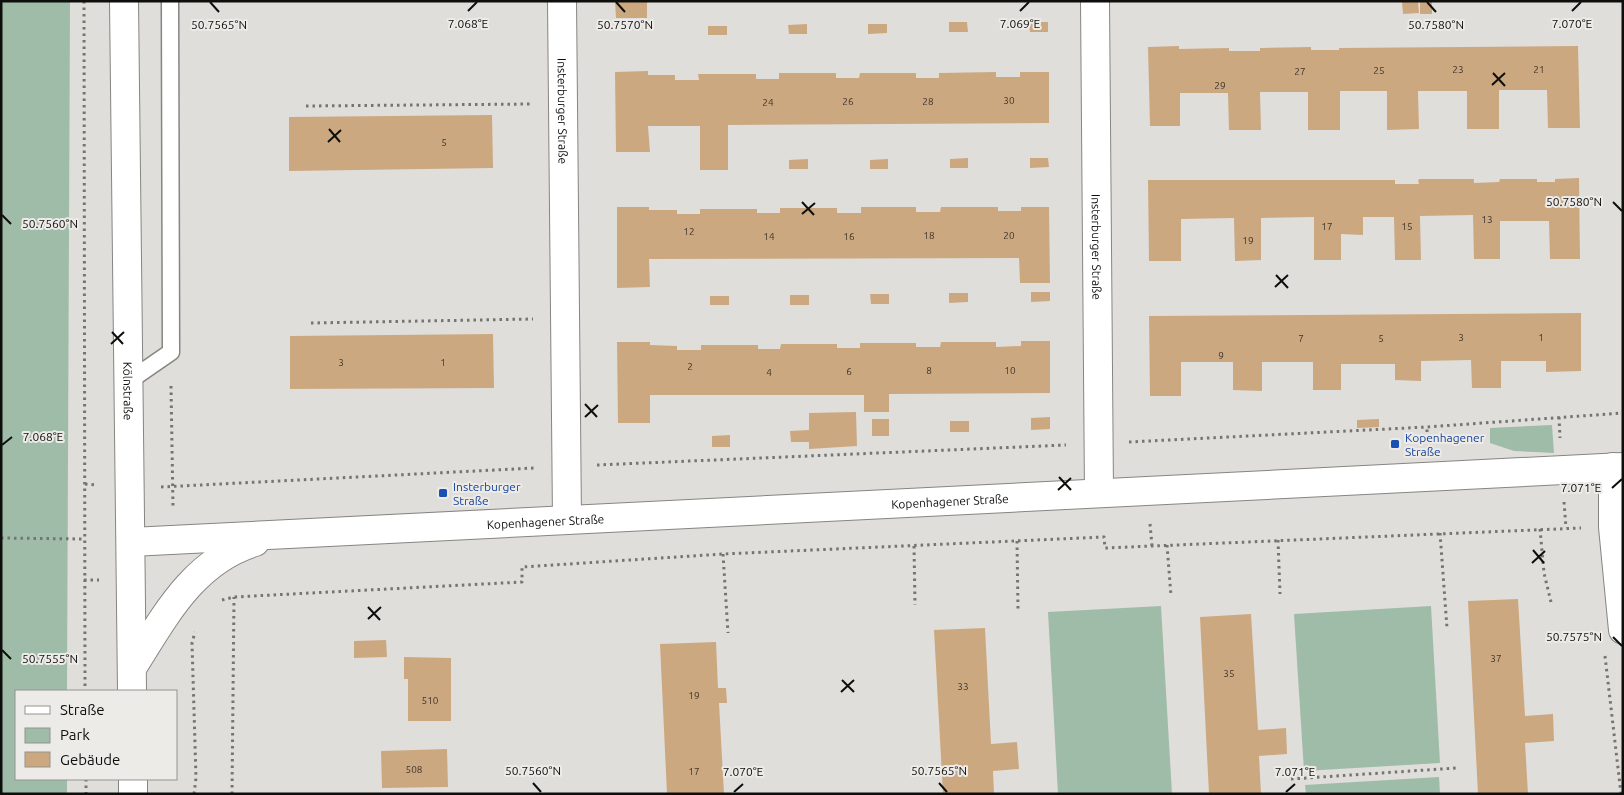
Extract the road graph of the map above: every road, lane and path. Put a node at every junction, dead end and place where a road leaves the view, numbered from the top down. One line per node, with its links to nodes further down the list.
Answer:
1 (84, 1): 26 (path)
2 (124, 1): 11 (street, Kölnstraße)
3 (170, 1): 10 (lane)
4 (562, 1): 6 (street, Insterburger Straße)
5 (1095, 1): 15 (street, Insterburger Straße)
6 (563, 105): 7 (path); 8 (street, Insterburger Straße)
7 (306, 106)
8 (566, 318): 9 (path); 16 (street, Insterburger Straße)
9 (310, 323)
10 (171, 352): 11 (lane); 18 (path)
11 (129, 381): 30 (street, Kölnstraße)
12 (1623, 413): 13 (path)
13 (1427, 427): 14 (path); 15 (path)
14 (1427, 432)
15 (1098, 443): 16 (path); 19 (street, Insterburger Straße)
16 (567, 466): 18 (path); 20 (street, Insterburger Straße)
17 (1618, 467): 19 (street, Kopenhagener Straße); 43 (street)
18 (172, 488): 27 (path)
19 (1099, 493): 20 (street, Kopenhagener Straße)
20 (567, 520): 23 (street, Kopenhagener Straße)
21 (1540, 529): 22 (path); 24 (path); 38 (path)
22 (1440, 533): 28 (path); 42 (path)
23 (278, 535): 27 (street, Kopenhagener Straße); 46 (street, Kopenhagener Straße)
24 (1586, 537)
25 (1, 538): 26 (path)
26 (84, 539): 47 (path)
27 (173, 540): 30 (street, Kopenhagener Straße)
28 (1278, 540): 31 (path); 34 (path)
29 (1017, 541): 31 (path); 32 (path); 40 (path)
30 (131, 542): 46 (street, Kölnstraße)
31 (1167, 545): 35 (path)
32 (914, 546): 33 (path); 39 (path)
33 (723, 554): 36 (path); 44 (path)
34 (1280, 594)
35 (1172, 596)
36 (234, 598): 37 (path); 55 (path)
37 (218, 601)
38 (1551, 602)
39 (915, 605)
40 (1018, 610)
41 (197, 624): 54 (path)
42 (1447, 628)
43 (1623, 630)
44 (728, 633)
45 (1604, 650): 56 (path)
46 (132, 680)
47 (85, 690)
48 (1456, 768): 49 (path)
49 (1291, 779)
50 (86, 780): 52 (path)
51 (133, 780): 53 (street)
52 (86, 794)
53 (133, 794)
54 (194, 794)
55 (232, 794)
56 (1621, 794)

